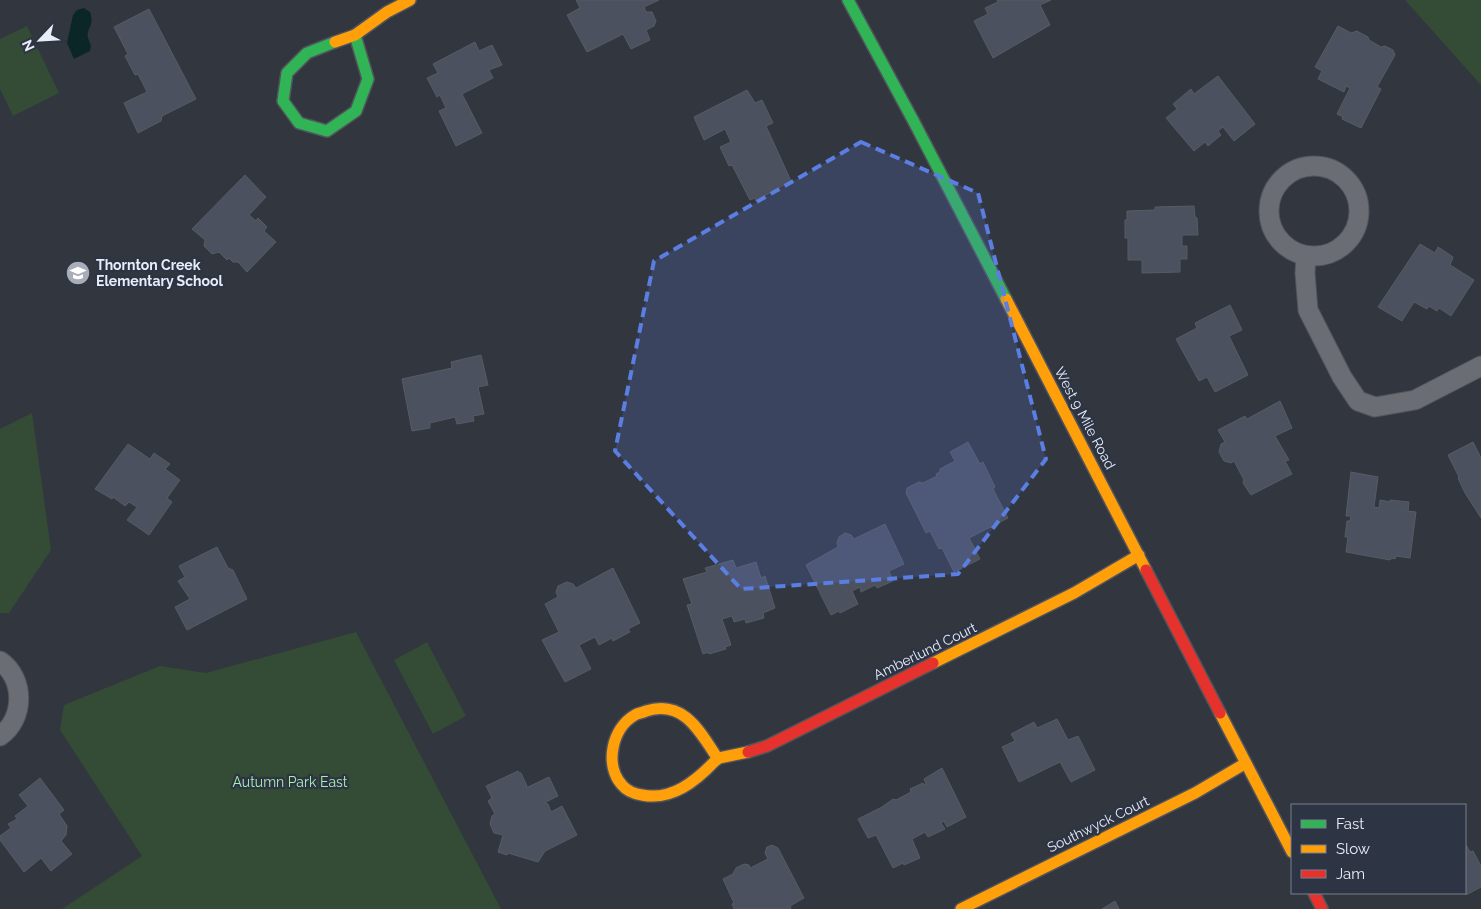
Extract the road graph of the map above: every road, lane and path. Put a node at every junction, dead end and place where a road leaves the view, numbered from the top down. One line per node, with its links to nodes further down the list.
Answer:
1 (410, 0): 3 (street)
2 (848, 0): 6 (street, West 9 Mile Road)
3 (355, 35): 3 (street)
4 (1306, 256): 4 (street); 5 (street)
5 (1481, 366)
6 (1139, 555): 9 (street, Amberlund Court); 10 (street, West 9 Mile Road)
7 (0, 661): 8 (street)
8 (0, 736)
9 (718, 759): 9 (street, Amberlund Court)
10 (1246, 763): 11 (street, West 9 Mile Road); 13 (street, Southwyck Court)
11 (1291, 850)
12 (1314, 894): 14 (street)
13 (961, 909)
14 (1322, 909)

